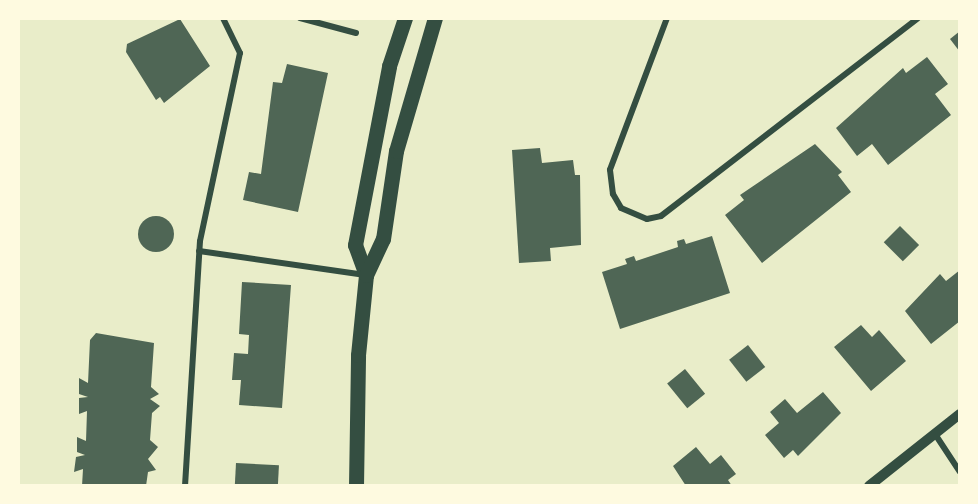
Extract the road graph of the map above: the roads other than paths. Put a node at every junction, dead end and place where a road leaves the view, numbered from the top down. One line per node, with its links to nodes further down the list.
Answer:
1 (224, 18): 8 (street)
2 (300, 18): 7 (street)
3 (405, 18): 9 (main road)
4 (435, 18): 9 (main road)
5 (667, 18): 6 (street)
6 (918, 18)
7 (356, 33)
8 (200, 251): 9 (street); 13 (street)
9 (366, 275): 14 (main road)
10 (960, 414): 11 (street)
11 (935, 434): 12 (street); 15 (street)
12 (960, 472)
13 (185, 486)
14 (356, 486)
15 (869, 486)

